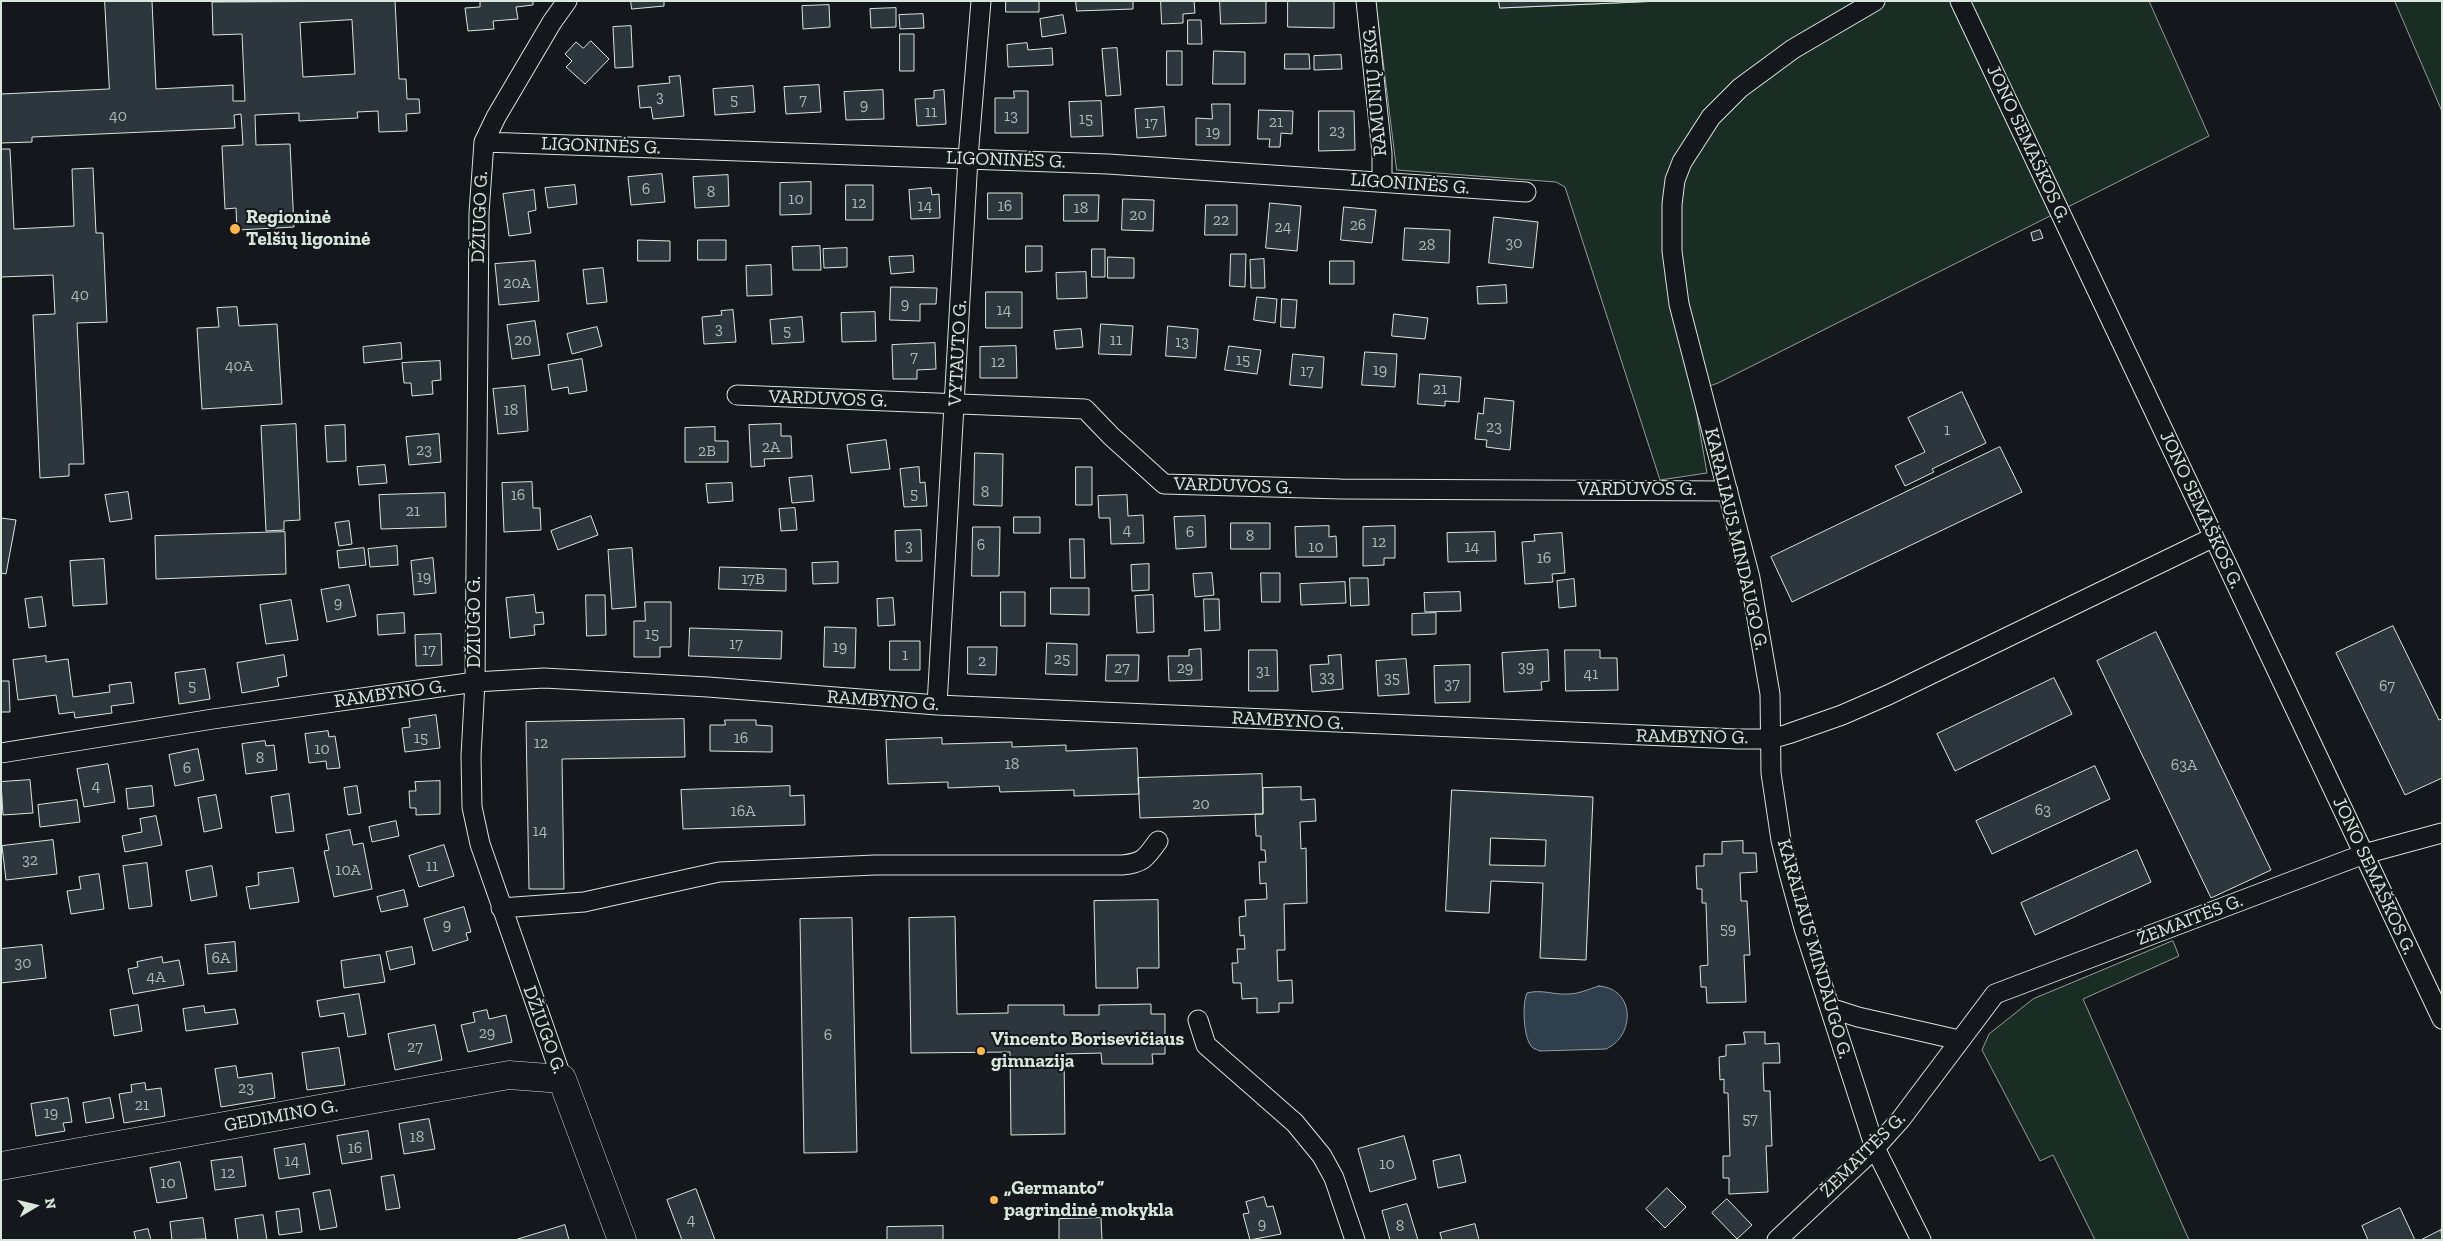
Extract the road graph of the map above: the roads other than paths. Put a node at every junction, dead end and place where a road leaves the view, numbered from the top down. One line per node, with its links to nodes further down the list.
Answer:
1 (567, 1): 6 (street, DŽIUGO G.)
2 (981, 1): 7 (street, VYTAUTO G.)
3 (1366, 1): 8 (street, RAMUNIŲ SKG.)
4 (1874, 1): 12 (street, KARALIAUS MINDAUGO G.)
5 (1960, 1): 13 (street, JONO SEMAŠKOS G.)
6 (484, 142): 7 (street, LIGONINĖS G.); 14 (street, DŽIUGO G.)
7 (968, 158): 8 (street, LIGONINĖS G.); 11 (street, VYTAUTO G.)
8 (1382, 182): 9 (street, LIGONINĖS G.)
9 (1526, 192)
10 (738, 396): 11 (street, VARDUVOS G.)
11 (955, 403): 12 (street, VARDUVOS G.); 15 (street, VYTAUTO G.)
12 (1728, 491): 16 (street, KARALIAUS MINDAUGO G.)
13 (2214, 538): 16 (street); 20 (street, JONO SEMAŠKOS G.)
14 (475, 682): 15 (street, RAMBYNO G.); 17 (street, RAMBYNO G.); 21 (street, DŽIUGO G.)
15 (937, 705): 16 (street, RAMBYNO G.)
16 (1771, 739): 22 (street, KARALIAUS MINDAUGO G.)
17 (1, 753)
18 (2442, 833): 20 (street, ŽEMAITĖS G.)
19 (1158, 840): 21 (street)
20 (2364, 854): 23 (street, JONO SEMAŠKOS G.); 25 (street, ŽEMAITĖS G.)
21 (501, 908): 26 (street, DŽIUGO G.)
22 (1830, 1008): 25 (street); 27 (street, KARALIAUS MINDAUGO G.)
23 (2442, 1019)
24 (1198, 1020): 30 (street)
25 (1959, 1040): 27 (street, ŽEMAITĖS G.)
26 (562, 1079): 28 (main road, GEDIMINO G.); 29 (main road, DŽIUGO G.)
27 (1875, 1148): 31 (street, ŽEMAITĖS G.); 32 (street, KARALIAUS MINDAUGO G.)
28 (1, 1166)
29 (622, 1240)
30 (1355, 1240)
31 (1777, 1240)
32 (1921, 1240)

